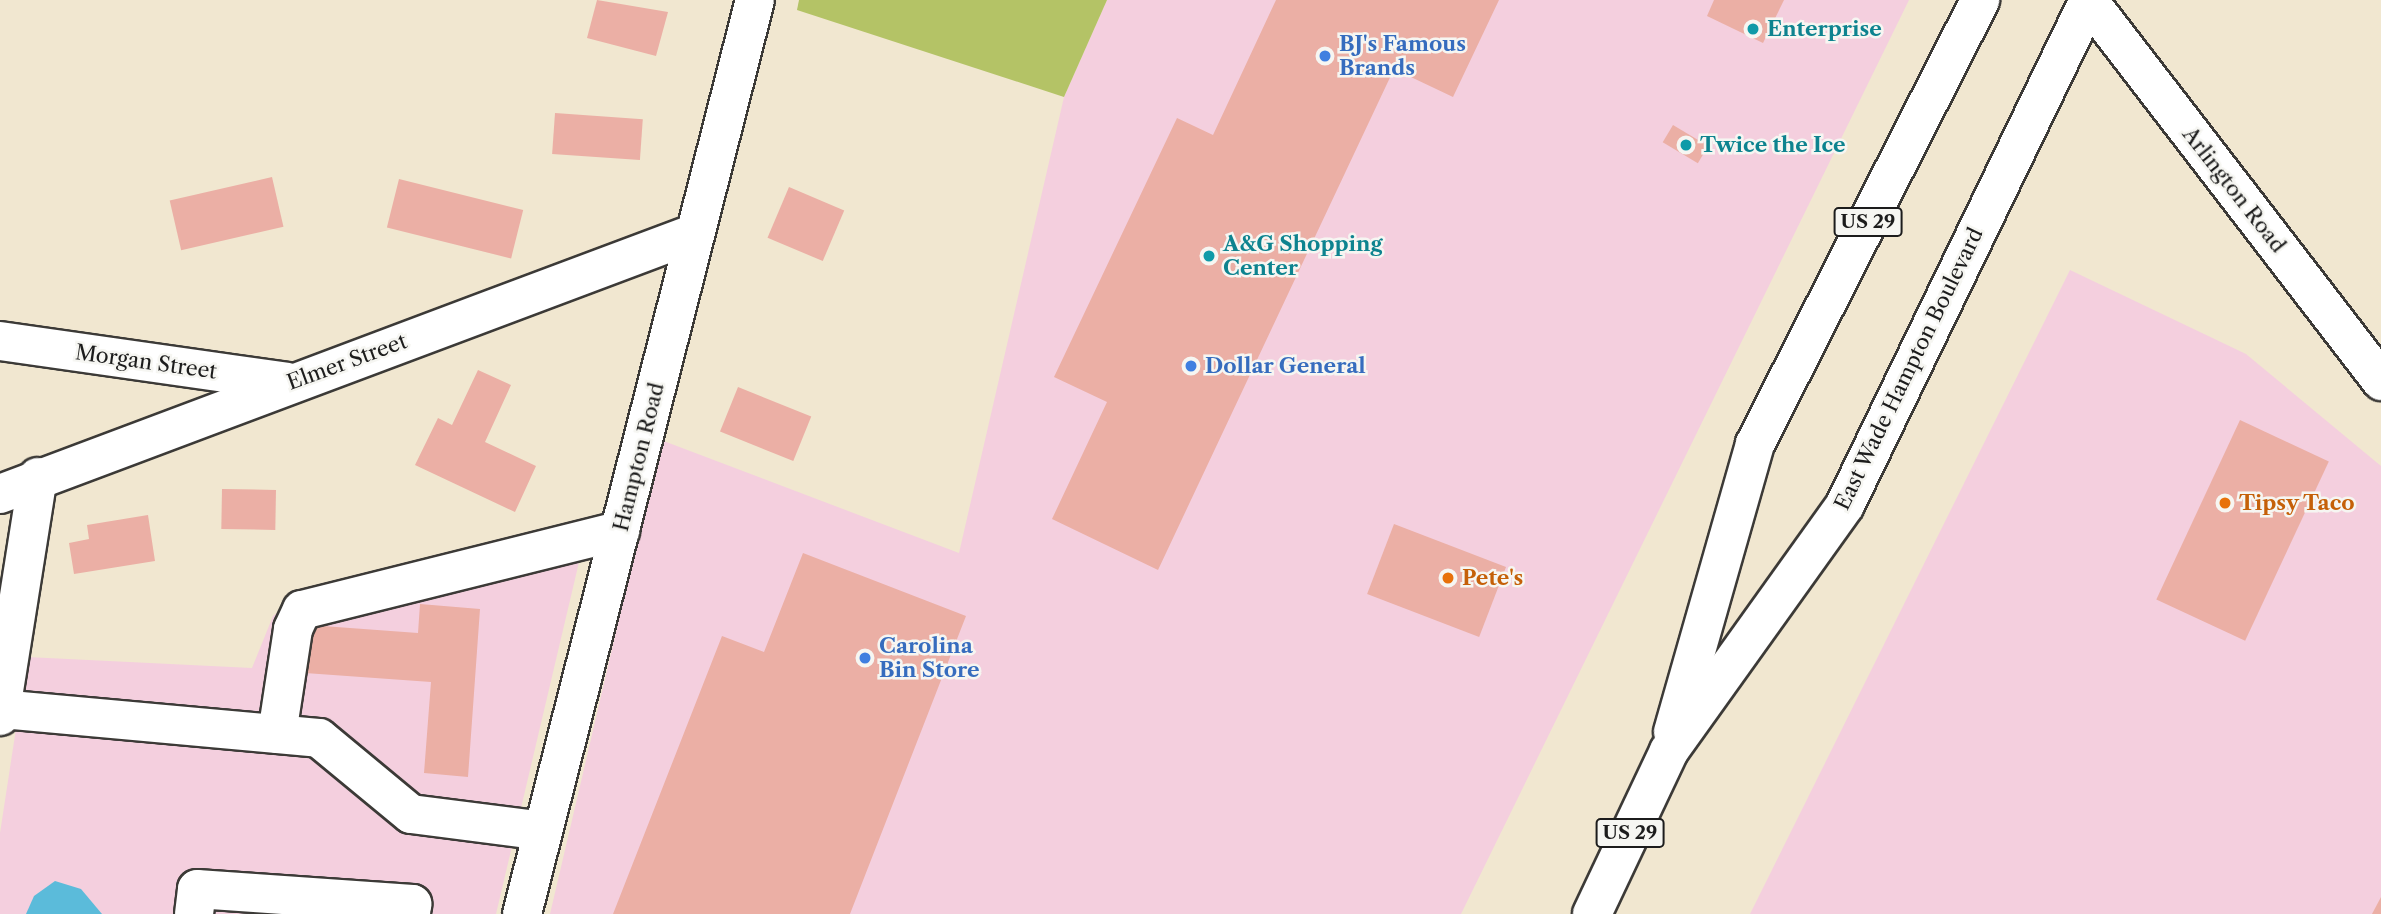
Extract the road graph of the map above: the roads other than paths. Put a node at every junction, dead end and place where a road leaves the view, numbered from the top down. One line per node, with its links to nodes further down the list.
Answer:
1 (755, 0): 4 (main road, Hampton Road)
2 (1980, 0): 13 (main road, East Wade Hampton Boulevard / US 29)
3 (2089, 0): 6 (main road, Arlington Road); 13 (main road, East Wade Hampton Boulevard / US 29)
4 (695, 233): 7 (main road, Elmer Street); 10 (main road, Hampton Road)
5 (0, 341): 7 (main road, Morgan Street)
6 (2381, 381)
7 (292, 383): 8 (main road, Elmer Street)
8 (38, 477): 9 (main road, Elmer Street); 11 (main road)
9 (0, 494)
10 (620, 531): 12 (main road); 14 (main road, Hampton Road)
11 (1, 712): 12 (main road)
12 (277, 734): 14 (main road)
13 (1669, 751): 18 (main road, East Wade Hampton Boulevard / US 29)
14 (543, 831): 17 (main road, Hampton Road)
15 (194, 914): 16 (main road)
16 (411, 914)
17 (522, 914)
18 (1591, 914)

